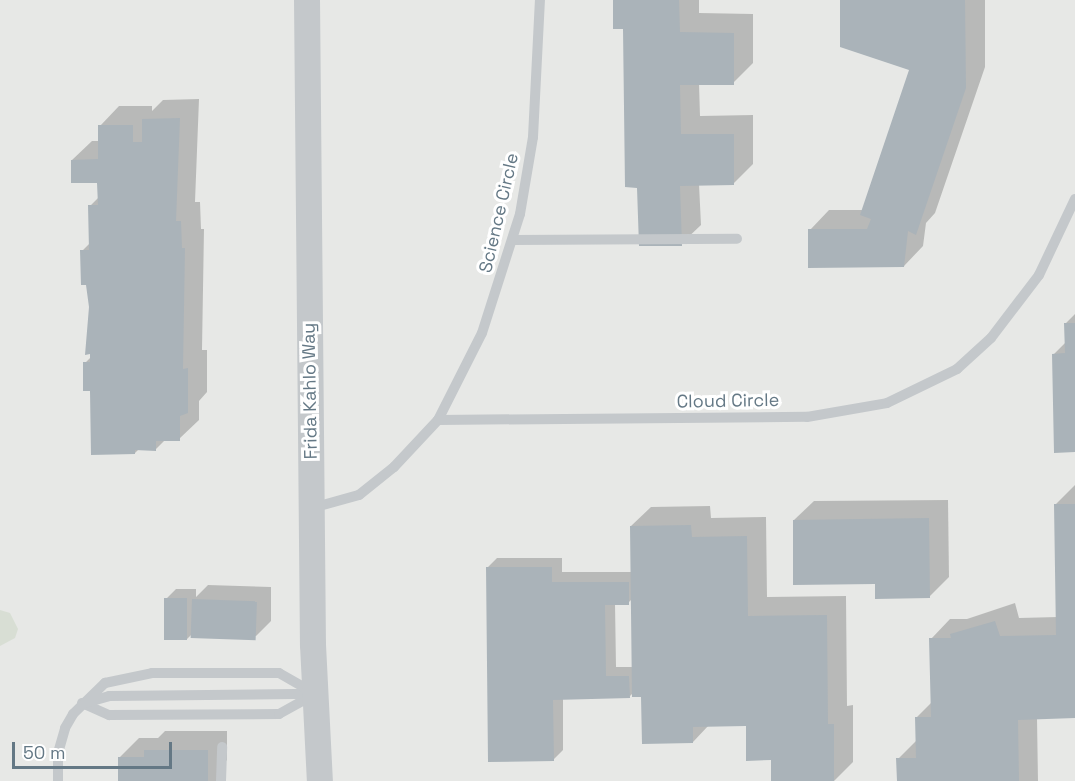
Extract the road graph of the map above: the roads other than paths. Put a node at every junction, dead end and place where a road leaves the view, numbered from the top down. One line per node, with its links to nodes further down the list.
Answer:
1 (307, 0): 7 (street, Frida Kahlo Way)
2 (540, 0): 5 (lane, Science Circle)
3 (1075, 199): 6 (lane, Cloud Circle)
4 (737, 239): 5 (lane)
5 (513, 240): 6 (lane, Science Circle)
6 (438, 420): 7 (lane)
7 (311, 508): 8 (street, Frida Kahlo Way)
8 (316, 694): 9 (lane); 9 (lane); 9 (lane); 13 (street, Frida Kahlo Way)
9 (82, 704): 11 (lane)
10 (222, 747): 12 (lane)
11 (58, 781)
12 (221, 781)
13 (320, 781)

